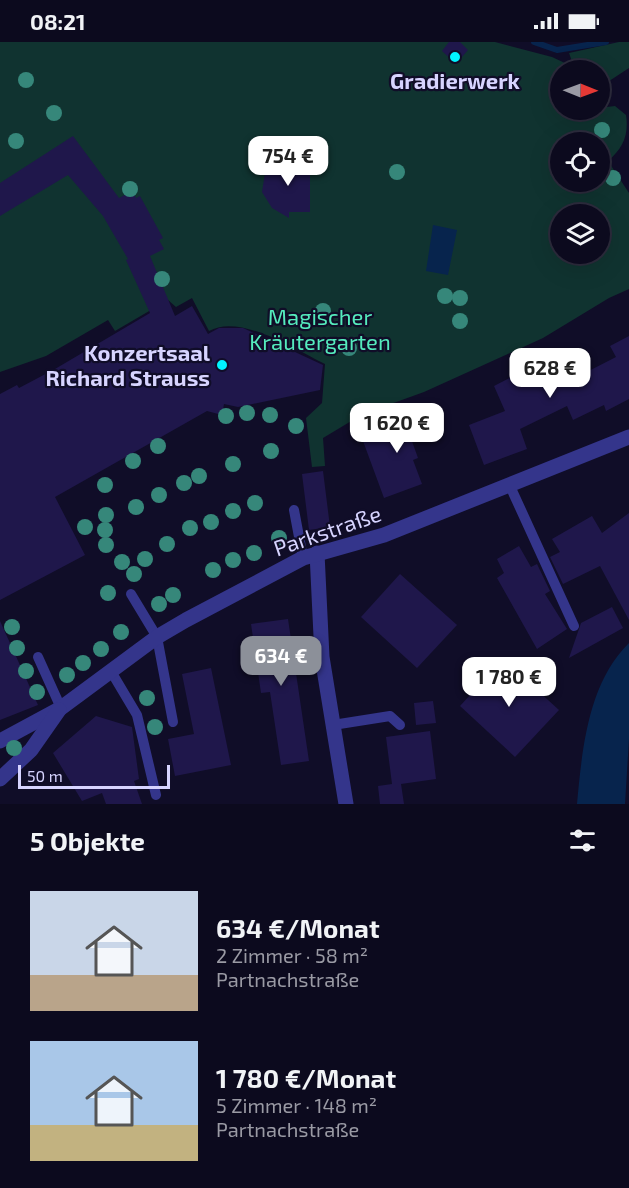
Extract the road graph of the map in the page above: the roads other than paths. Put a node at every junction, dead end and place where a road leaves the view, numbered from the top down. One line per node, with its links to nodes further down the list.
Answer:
1 (629, 437): 2 (street, Parkstraße)
2 (510, 486): 4 (street, Parkstraße); 6 (lane)
3 (294, 510): 4 (lane)
4 (310, 556): 7 (street, Parkstraße); 12 (street)
5 (131, 594): 7 (lane)
6 (574, 626)
7 (157, 637): 9 (street, Parkstraße); 11 (lane)
8 (39, 657): 10 (lane)
9 (112, 673): 10 (street, Parkstraße); 16 (lane)
10 (61, 708): 14 (street, Parkstraße); 15 (street, Parkstraße)
11 (173, 722)
12 (333, 725): 13 (lane); 17 (street)
13 (400, 725)
14 (0, 741)
15 (0, 779)
16 (156, 795)
17 (346, 804)

